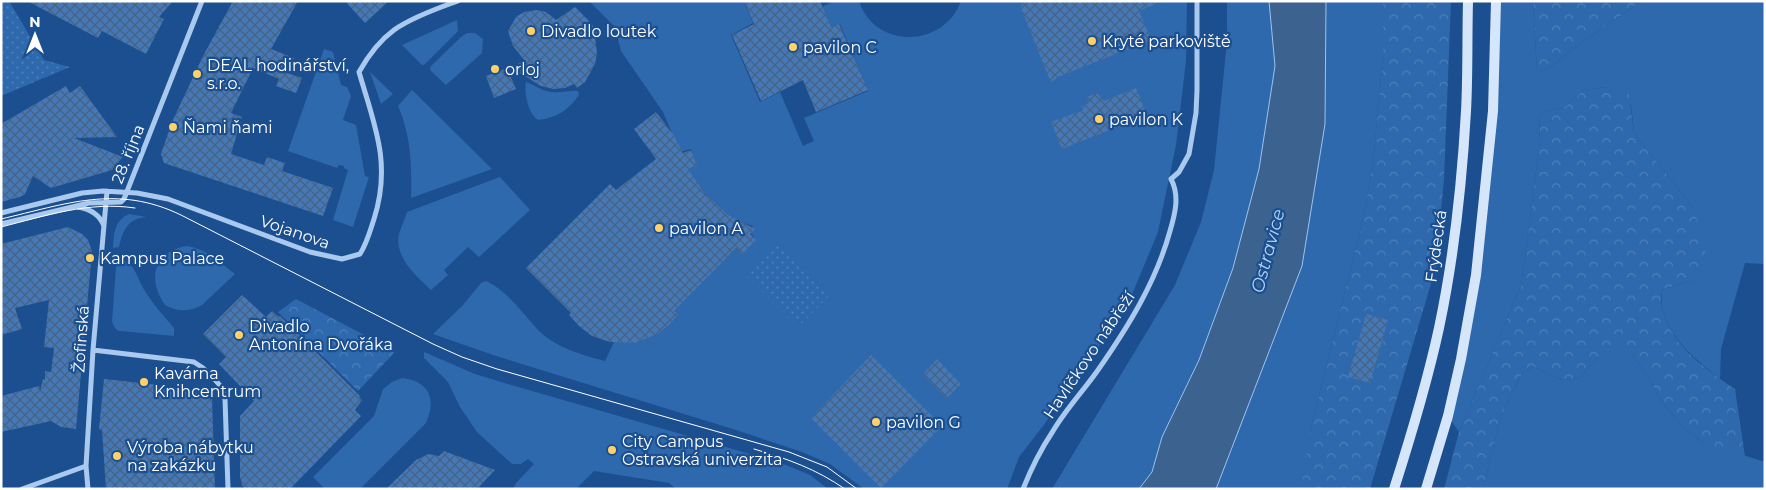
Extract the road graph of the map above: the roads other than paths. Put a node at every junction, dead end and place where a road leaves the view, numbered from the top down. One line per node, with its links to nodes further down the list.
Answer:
1 (202, 1): 7 (street, 28. října)
2 (458, 1): 7 (street, Vojanova)
3 (1197, 1): 18 (street, Havlíčkovo nábřeží)
4 (1468, 1): 19 (main road, Frýdecká)
5 (1496, 1): 20 (main road)
6 (107, 191): 7 (street); 8 (street, Žofinská); 10 (street)
7 (127, 192): 8 (street, 28. října)
8 (106, 202): 9 (street, 28. října); 12 (street, Žofinská)
9 (73, 206): 11 (street, 28. října); 12 (street)
10 (1, 213)
11 (1, 224)
12 (104, 229): 13 (street, Žofinská)
13 (93, 350): 14 (street, Žofinská); 17 (street)
14 (86, 466): 15 (street); 16 (street, Žofinská)
15 (22, 489)
16 (88, 489)
17 (228, 489)
18 (1023, 489)
19 (1394, 489)
20 (1426, 489)

